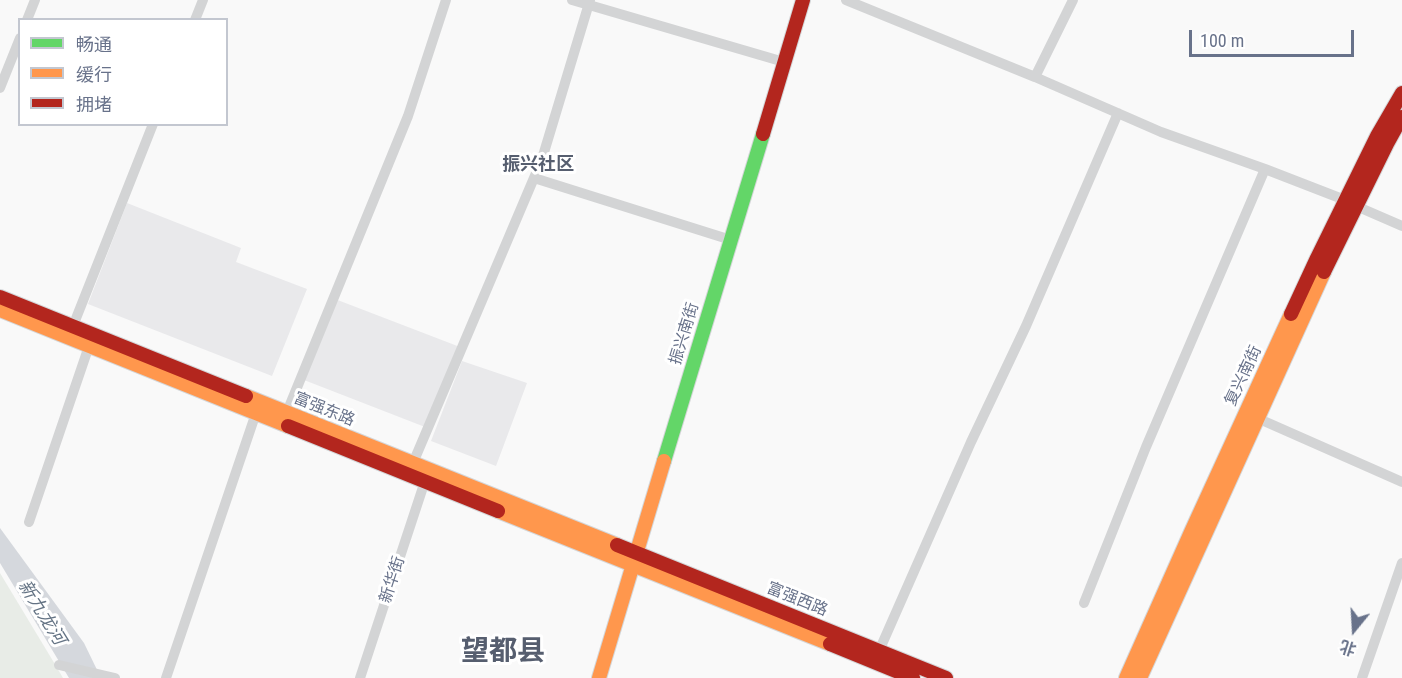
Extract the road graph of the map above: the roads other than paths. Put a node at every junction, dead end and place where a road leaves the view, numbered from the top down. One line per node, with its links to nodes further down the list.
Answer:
1 (34, 0): 9 (street)
2 (203, 0): 10 (street)
3 (446, 0): 28 (street)
4 (572, 0): 8 (street)
5 (803, 0): 12 (main road, 振兴南街)
6 (846, 0): 13 (street)
7 (1073, 0): 13 (street)
8 (590, 2): 12 (street); 20 (street)
9 (28, 18)
10 (196, 18)
11 (18, 43): 14 (street)
12 (784, 62): 23 (main road, 振兴南街)
13 (1035, 78): 16 (street)
14 (0, 88)
15 (1402, 93): 21 (main road, 复兴南街)
16 (1118, 113): 19 (street); 38 (street)
17 (1402, 117): 21 (main road, 复兴南街)
18 (152, 126): 26 (street)
19 (1265, 169): 21 (street); 37 (street)
20 (534, 178): 23 (street); 31 (street)
21 (1351, 203): 22 (street); 30 (main road, 复兴南街); 46 (main road, 复兴南街)
22 (1402, 225)
23 (731, 240): 35 (main road, 振兴南街)
24 (0, 297): 26 (main road, 富强东路)
25 (0, 310): 27 (main road, 富强东路)
26 (73, 326): 28 (main road, 富强东路)
27 (89, 346): 29 (main road, 富强东路); 34 (street)
28 (287, 412): 31 (main road, 富强东路)
29 (256, 413): 32 (main road, 富强东路); 41 (street)
30 (1257, 418): 33 (street); 47 (main road, 复兴南街)
31 (413, 463): 35 (main road, 富强东路)
32 (425, 481): 35 (main road, 富强东路); 42 (street, 新华街)
33 (1402, 482)
34 (29, 522)
35 (635, 559): 38 (main road, 富强西路); 43 (main road, 振兴南街); 44 (main road, 富强西路)
36 (1402, 563): 48 (street)
37 (1084, 603)
38 (879, 651): 45 (main road, 富强西路)
39 (58, 665): 40 (street)
40 (115, 678)
41 (166, 678)
42 (360, 678)
43 (598, 678)
44 (913, 678)
45 (946, 678)
46 (1126, 678)
47 (1140, 678)
48 (1362, 678)

